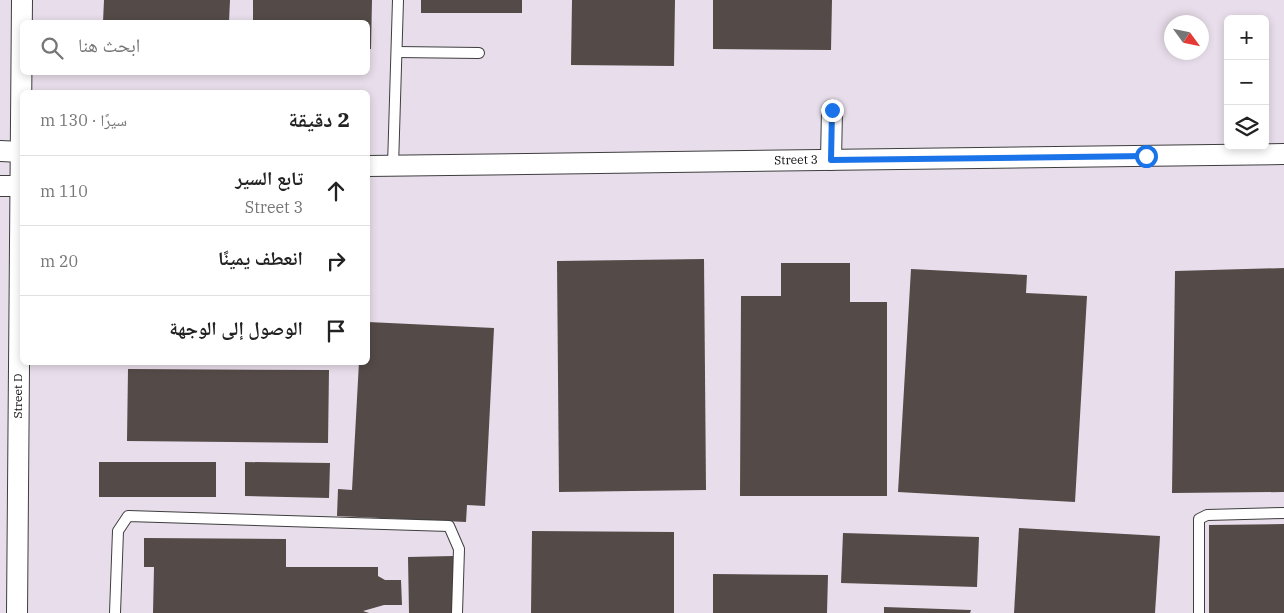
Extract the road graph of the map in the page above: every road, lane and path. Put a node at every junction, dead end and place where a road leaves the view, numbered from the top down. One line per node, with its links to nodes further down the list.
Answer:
1 (22, 0): 3 (street, Street D)
2 (398, 0): 4 (lane)
3 (22, 20)
4 (397, 52): 5 (lane); 14 (lane)
5 (479, 53)
6 (22, 75): 7 (street, Street D)
7 (21, 90)
8 (832, 110): 12 (street)
9 (0, 151): 10 (street)
10 (20, 152)
11 (1284, 154): 12 (street, Street 3)
12 (831, 160): 14 (street, Street 3)
13 (370, 166): 14 (street, Street 3)
14 (393, 166)
15 (0, 186): 16 (street)
16 (20, 186)
17 (20, 293): 19 (street, Street D)
18 (1284, 513): 22 (lane)
19 (17, 613)
20 (115, 613): 21 (lane)
21 (457, 613)
22 (1199, 613)

